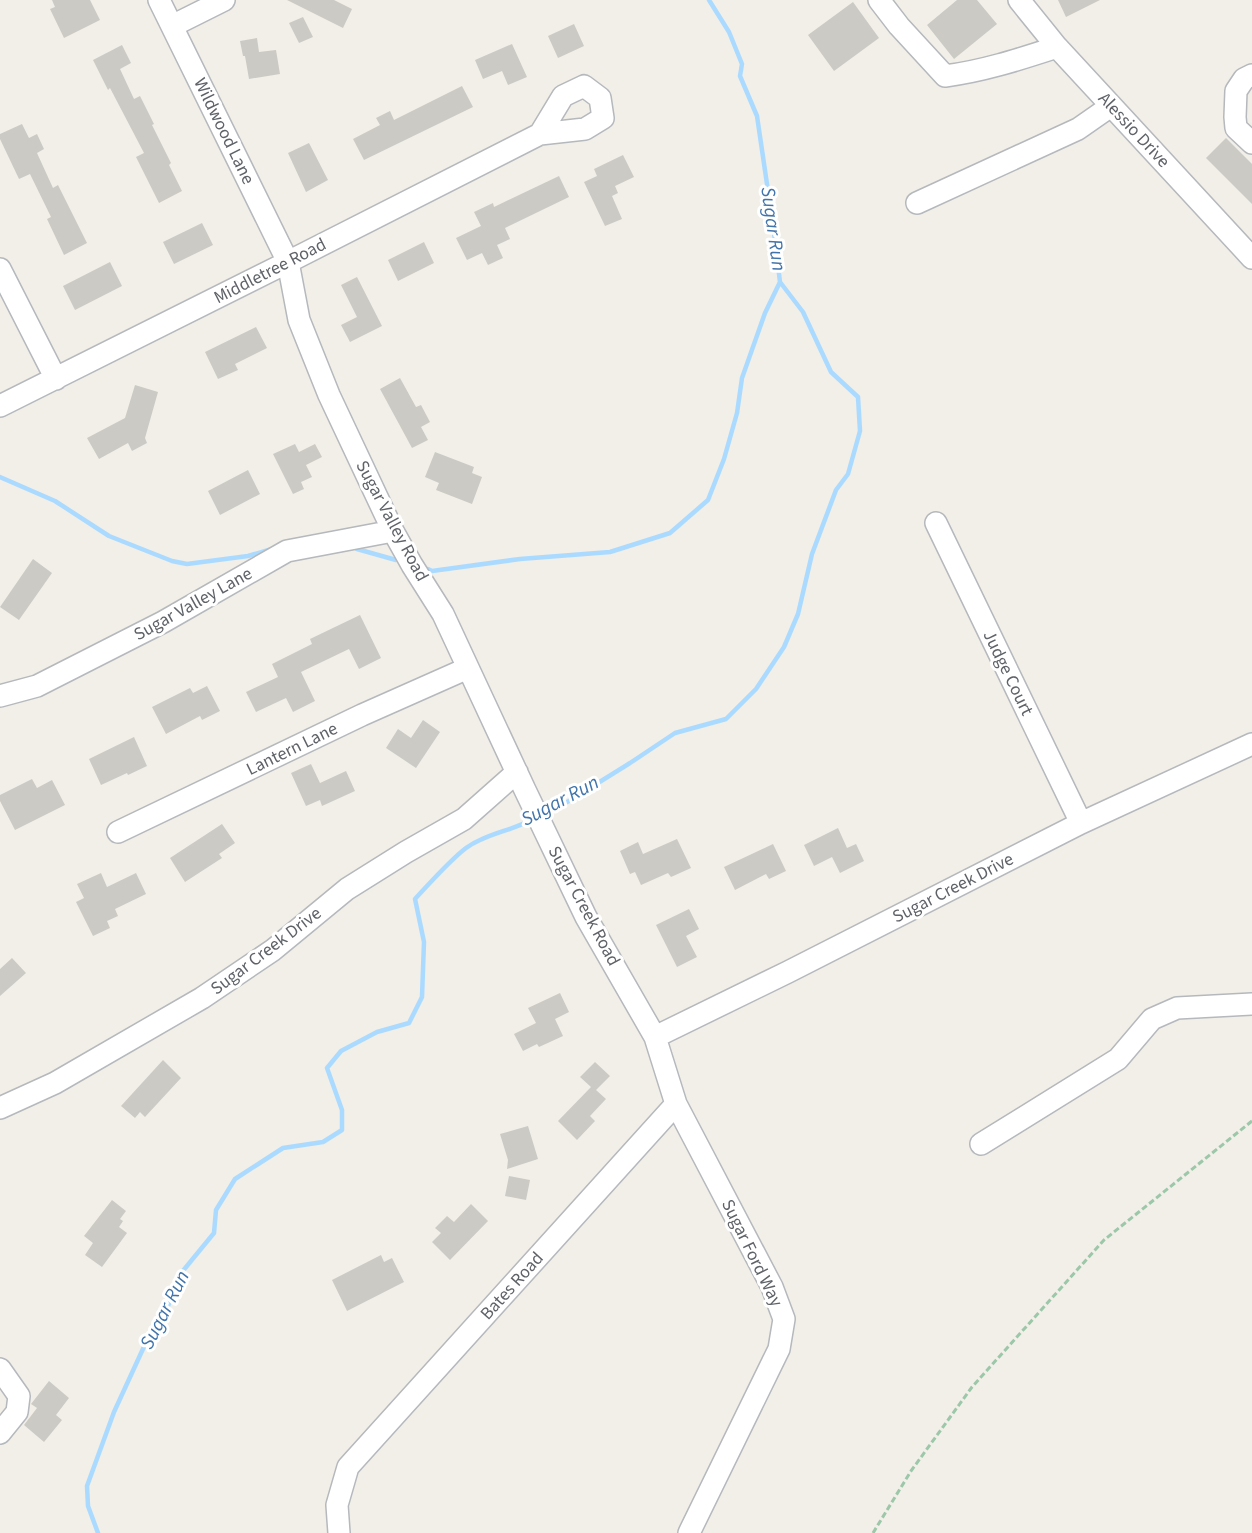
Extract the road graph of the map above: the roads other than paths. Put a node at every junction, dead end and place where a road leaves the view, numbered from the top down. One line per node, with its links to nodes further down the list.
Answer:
1 (159, 0): 5 (street, Wildwood Lane)
2 (224, 0): 5 (street)
3 (879, 0): 6 (street)
4 (1019, 0): 6 (street, Alessio Drive)
5 (172, 26): 13 (street, Wildwood Lane)
6 (1057, 47): 8 (street, Alessio Drive)
7 (1252, 75): 10 (street)
8 (1111, 106): 11 (street); 12 (street, Alessio Drive)
9 (540, 134): 13 (street, Middletree Road)
10 (1252, 143)
11 (917, 203)
12 (1252, 258)
13 (288, 262): 15 (street, Middletree Road); 18 (street, Sugar Valley Road)
14 (0, 269): 15 (street)
15 (56, 379): 16 (street, Middletree Road)
16 (0, 406)
17 (936, 523): 23 (street, Judge Court)
18 (393, 531): 19 (street, Sugar Valley Road); 20 (street, Sugar Valley Lane)
19 (468, 668): 22 (street, Sugar Valley Road); 24 (street, Lantern Lane)
20 (0, 696)
21 (1252, 744): 23 (street, Sugar Creek Drive)
22 (521, 781): 26 (street, Sugar Creek Road); 28 (street, Sugar Creek Drive)
23 (1081, 823): 26 (street, Sugar Creek Drive)
24 (118, 832)
25 (1252, 1004): 29 (street)
26 (655, 1037): 27 (street, Sugar Ford Way)
27 (676, 1104): 34 (street, Bates Road); 35 (street, Sugar Ford Way)
28 (0, 1108)
29 (981, 1144)
30 (0, 1351): 31 (street)
31 (0, 1359)
32 (0, 1370): 33 (street)
33 (0, 1433)
34 (339, 1533)
35 (689, 1533)

